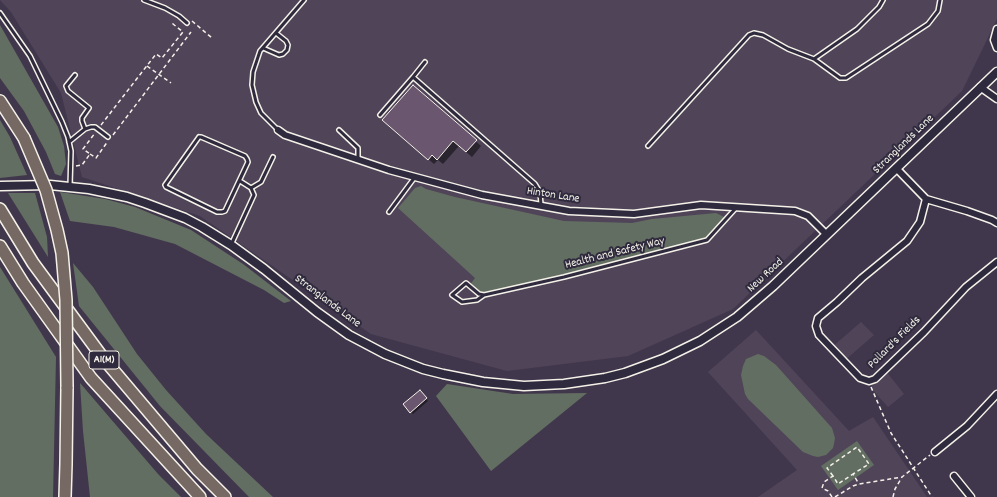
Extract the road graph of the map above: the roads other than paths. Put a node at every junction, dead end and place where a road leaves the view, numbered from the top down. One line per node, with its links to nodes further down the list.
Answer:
1 (144, 0): 6 (lane)
2 (304, 0): 8 (lane)
3 (884, 0): 11 (lane)
4 (940, 0): 11 (lane)
5 (0, 13): 24 (lane)
6 (187, 23)
7 (997, 29): 10 (street)
8 (276, 32): 9 (lane); 9 (lane)
9 (263, 48): 21 (lane)
10 (997, 48)
11 (814, 59): 25 (lane)
12 (425, 62): 15 (lane)
13 (997, 72): 16 (main road, Stranglands Lane)
14 (75, 74): 20 (lane)
15 (413, 77): 19 (lane); 35 (lane)
16 (980, 87): 17 (street); 28 (main road, Stranglands Lane)
17 (997, 98)
18 (0, 101): 48 (highway, bridge)
19 (380, 114)
20 (85, 129): 23 (lane); 24 (lane)
21 (278, 130): 27 (street, Hinton Lane)
22 (339, 130): 27 (lane)
23 (108, 137)
24 (69, 142): 32 (lane)
25 (648, 146)
26 (273, 157): 33 (lane)
27 (358, 159): 29 (street, Hinton Lane)
28 (896, 168): 34 (street); 40 (main road, Stranglands Lane)
29 (415, 177): 35 (street, Hinton Lane); 38 (lane)
30 (240, 181): 30 (lane); 33 (lane)
31 (0, 186): 32 (main road, Stranglands Lane)
32 (70, 186): 41 (main road, Stranglands Lane)
33 (252, 188): 41 (lane)
34 (926, 199): 39 (street); 43 (street, Pollard's Fields)
35 (541, 205): 36 (street, Hinton Lane)
36 (737, 206): 40 (street, Hinton Lane); 44 (lane, Health and Safety Way)
37 (0, 209): 53 (highway, A1(M))
38 (389, 212)
39 (997, 223)
40 (827, 235): 45 (main road, New Road)
41 (231, 244): 45 (main road, Stranglands Lane)
42 (0, 246): 52 (highway, A1(M))
43 (997, 262)
44 (484, 296): 44 (lane, Health and Safety Way)
45 (718, 330)
46 (997, 394): 47 (street)
47 (935, 452)
48 (66, 464): 50 (highway); 51 (highway)
49 (954, 476): 54 (street)
50 (65, 497)
51 (70, 497)
52 (200, 497)
53 (225, 497)
54 (971, 497)

